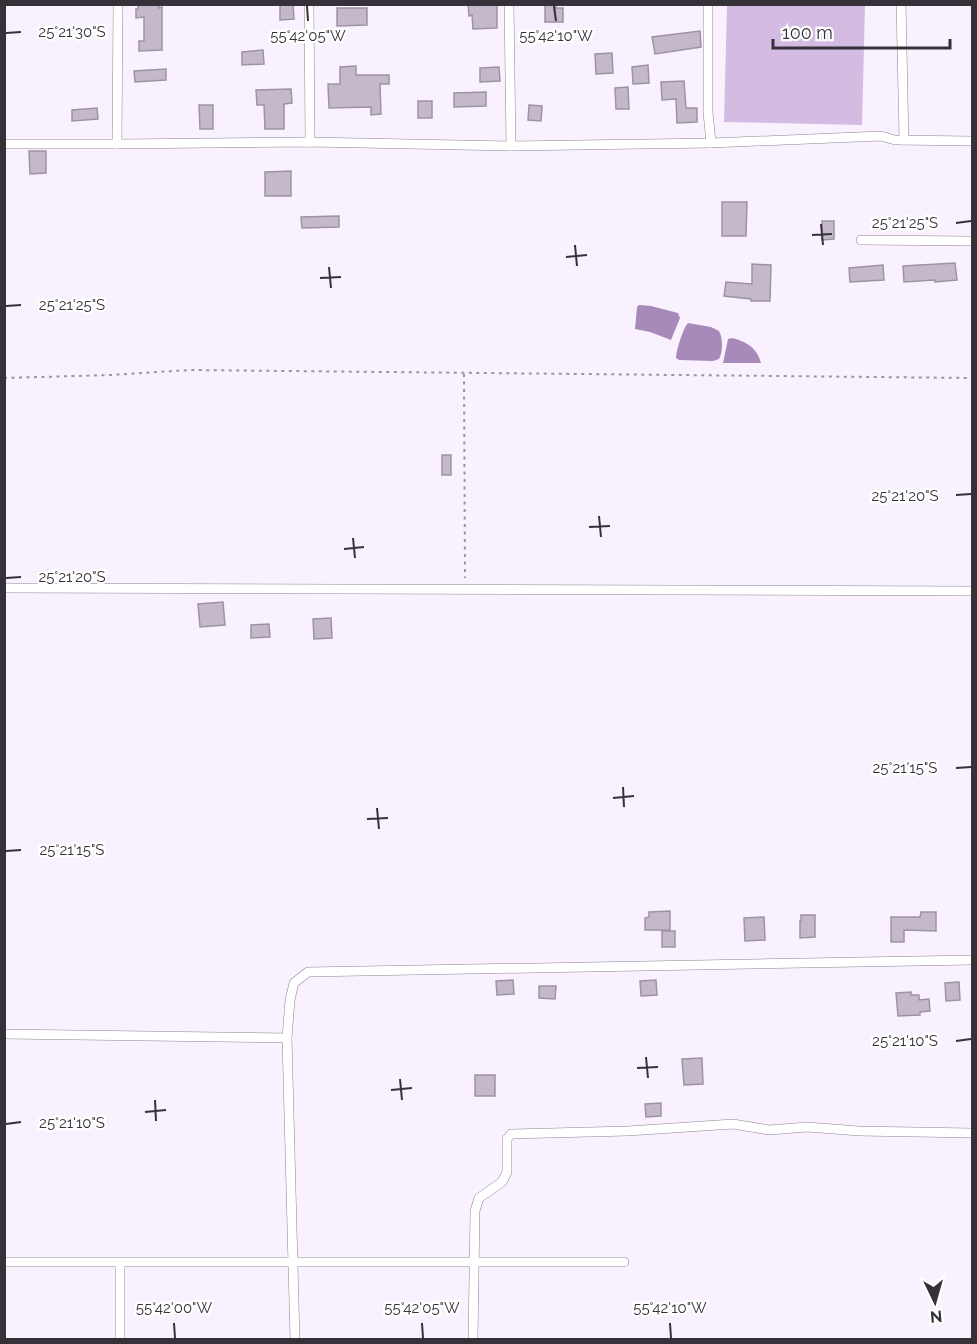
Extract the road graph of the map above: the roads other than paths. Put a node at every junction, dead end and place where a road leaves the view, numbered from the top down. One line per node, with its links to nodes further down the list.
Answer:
1 (118, 4): 11 (street)
2 (309, 4): 8 (street)
3 (509, 4): 12 (street)
4 (708, 4): 9 (street)
5 (901, 4): 6 (street)
6 (904, 140): 7 (street); 9 (street)
7 (972, 141)
8 (310, 142): 11 (street); 12 (street)
9 (711, 143): 12 (street)
10 (4, 144): 11 (street)
11 (117, 144)
12 (511, 146)
13 (861, 240): 14 (street)
14 (972, 242)
15 (4, 588): 16 (street)
16 (972, 591)
17 (972, 960): 19 (street)
18 (4, 1034): 19 (street)
19 (287, 1038): 23 (street)
20 (972, 1133): 21 (street)
21 (475, 1261): 23 (street); 24 (street); 28 (street)
22 (4, 1262): 25 (street)
23 (293, 1262): 25 (street); 27 (street)
24 (624, 1262)
25 (120, 1263): 26 (street)
26 (120, 1340)
27 (295, 1340)
28 (474, 1340)

